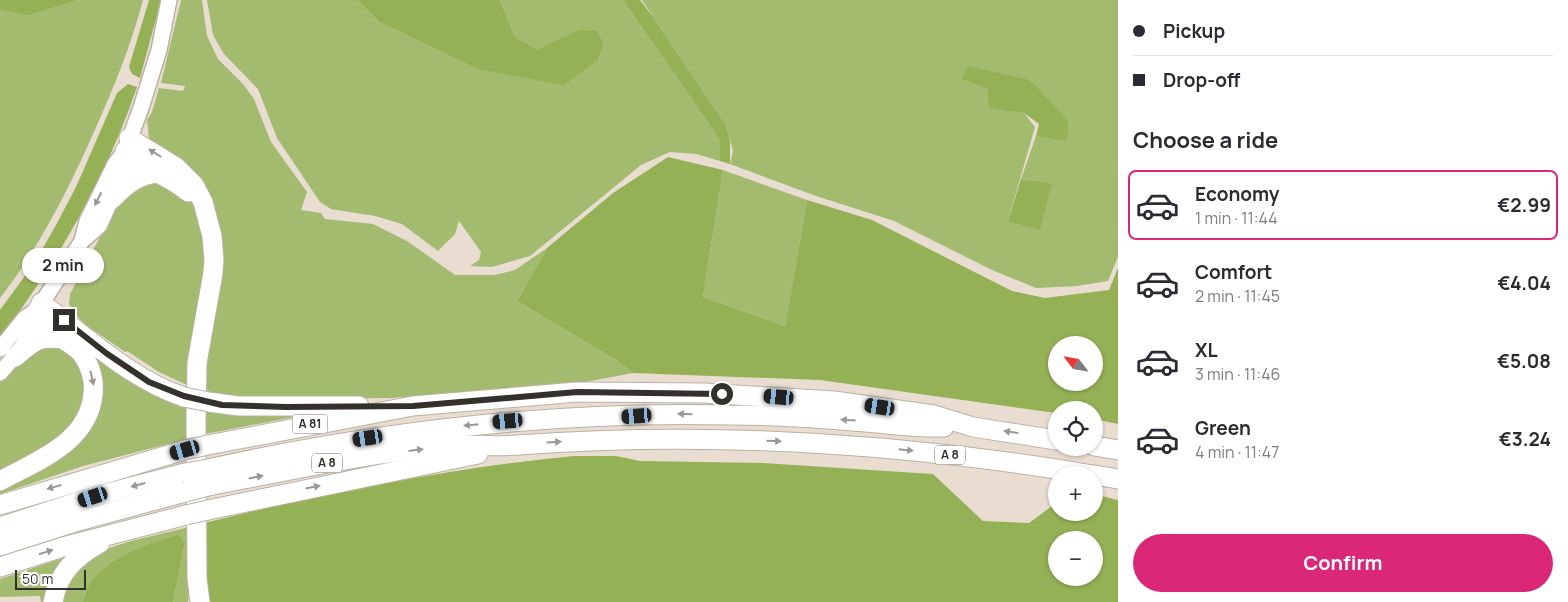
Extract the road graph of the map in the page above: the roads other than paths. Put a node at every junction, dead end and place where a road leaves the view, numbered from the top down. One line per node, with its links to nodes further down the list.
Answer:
1 (169, 4): 2 (main road)
2 (127, 145): 3 (highway); 4 (main road); 5 (highway, one-way to 2); 6 (main road, one-way to 6)
3 (158, 173): 4 (highway); 5 (highway)
4 (112, 199): 6 (main road)
5 (206, 215): 28 (highway)
6 (82, 241): 7 (main road)
7 (39, 306): 8 (highway); 9 (main road); 11 (highway, bridge)
8 (65, 339): 9 (highway); 21 (highway, one-way to 21)
9 (8, 353): 10 (main road)
10 (0, 374)
11 (413, 406): 12 (highway, A 81); 23 (highway, A 81, one-way to 23, bridge)
12 (973, 427): 13 (highway, A 8, one-way to 12); 19 (highway, A 8, one-way to 19)
13 (1048, 439)
14 (516, 446): 17 (highway, A 8, one-way to 17); 19 (highway, A 8, one-way to 14); 25 (highway, one-way to 14, bridge)
15 (1103, 448): 16 (highway)
16 (1118, 450)
17 (1048, 469)
18 (1103, 476): 20 (highway, A 8)
19 (208, 478): 22 (highway, A 8, bridge)
20 (1118, 479)
21 (0, 481)
22 (185, 483): 24 (highway, A 8, one-way to 24); 26 (highway, A 8)
23 (0, 505)
24 (0, 527)
25 (119, 532): 27 (highway, one-way to 25); 29 (highway)
26 (0, 546)
27 (0, 567)
28 (197, 578): 30 (highway); 31 (highway)
29 (53, 602)
30 (193, 602)
31 (200, 602)

